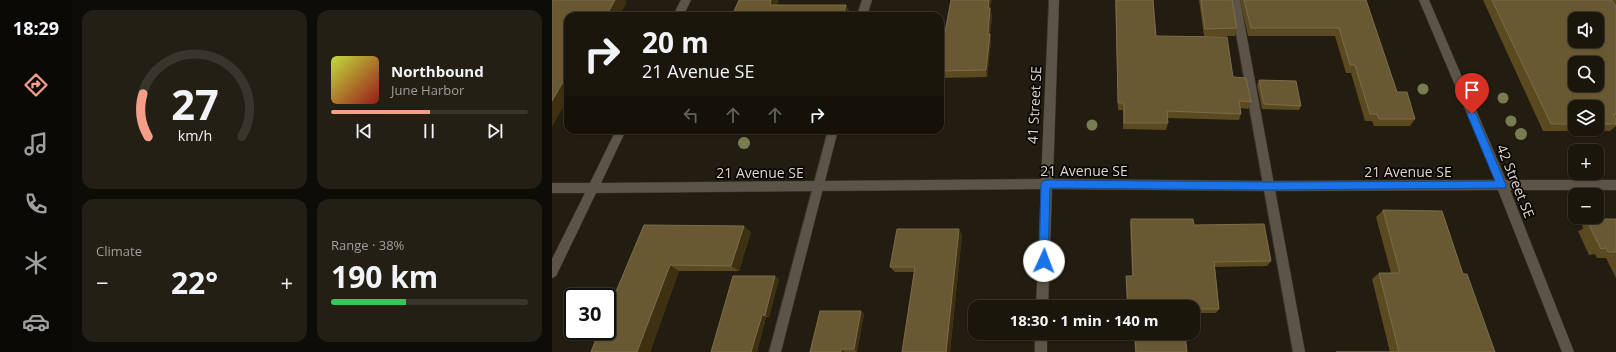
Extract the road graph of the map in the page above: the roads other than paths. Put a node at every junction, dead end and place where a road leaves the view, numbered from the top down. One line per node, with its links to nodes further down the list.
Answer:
1 (686, 0): 6 (street)
2 (866, 0): 7 (street)
3 (1054, 0): 10 (street, 41 Street SE)
4 (1235, 0): 13 (street)
5 (1424, 0): 11 (street, 42 Street SE)
6 (680, 12)
7 (863, 12)
8 (619, 134): 16 (street)
9 (832, 134): 14 (street)
10 (1046, 184): 13 (street, 21 Avenue SE); 14 (street, 21 Avenue SE); 18 (street, 41 Street SE)
11 (1502, 185): 12 (street, 21 Avenue SE); 13 (street, 21 Avenue SE); 23 (street, 42 Street SE)
12 (1616, 185)
13 (1269, 186): 22 (street)
14 (818, 187): 16 (street, 21 Avenue SE); 20 (street)
15 (552, 188): 16 (street, 21 Avenue SE)
16 (592, 188): 17 (street)
17 (552, 272)
18 (1042, 300)
19 (1041, 340): 21 (street)
20 (775, 352)
21 (1040, 352)
22 (1299, 352)
23 (1568, 352)

